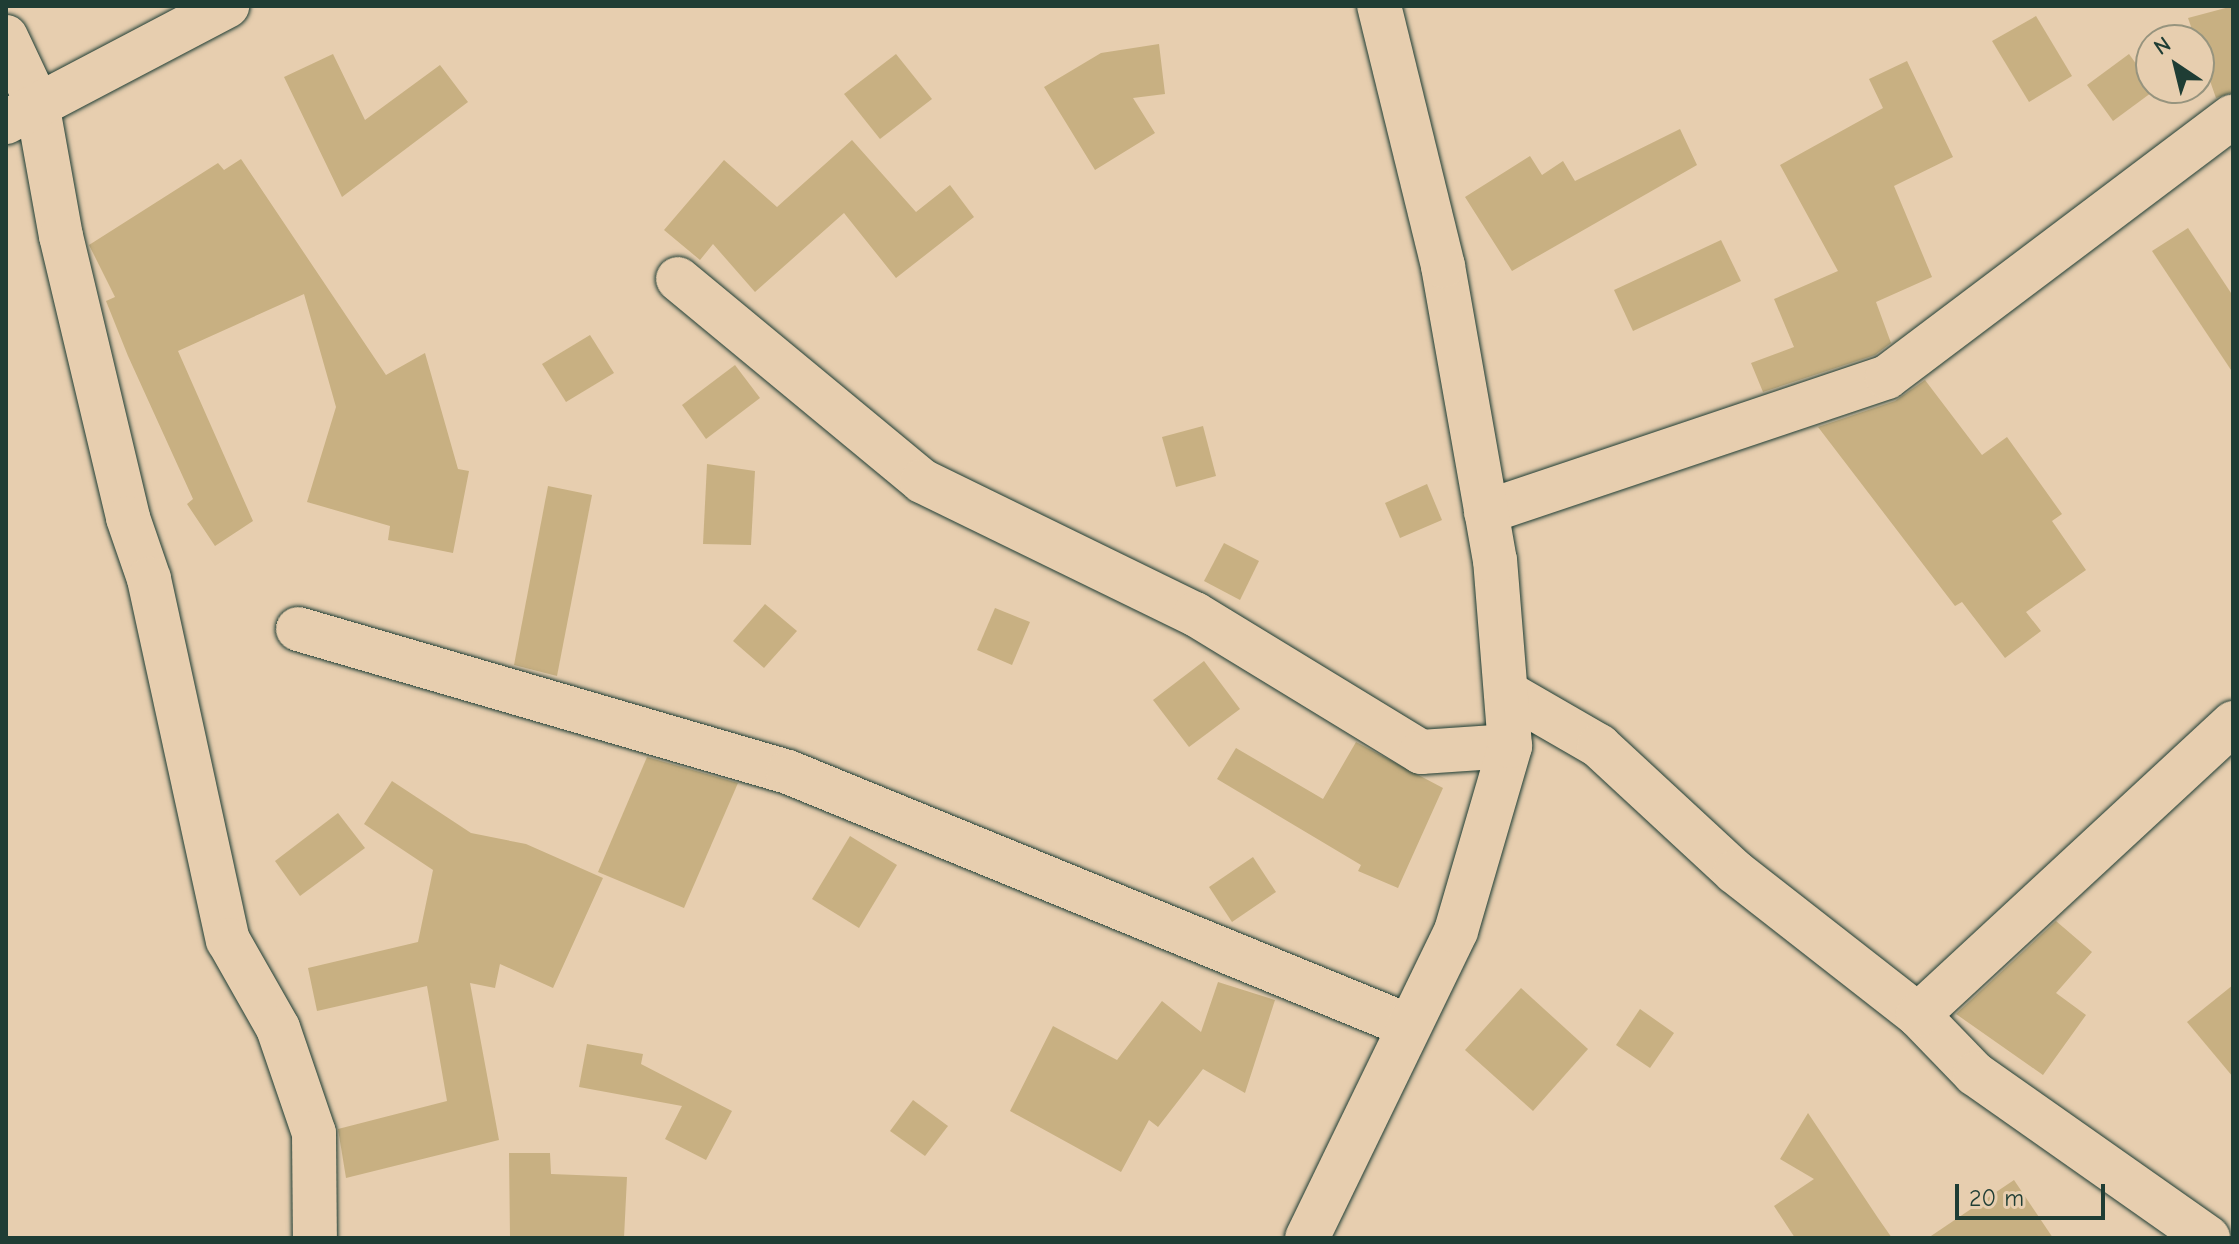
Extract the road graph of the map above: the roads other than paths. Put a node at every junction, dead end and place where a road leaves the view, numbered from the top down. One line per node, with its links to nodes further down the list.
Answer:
1 (227, 6): 4 (street)
2 (1379, 6): 7 (street)
3 (6, 37): 4 (street)
4 (21, 112): 14 (street)
5 (2233, 116): 7 (street)
6 (678, 279): 11 (street)
7 (1486, 512): 9 (street)
8 (298, 629): 13 (street)
9 (1509, 694): 11 (street); 12 (street)
10 (2233, 723): 12 (street)
11 (1510, 746): 13 (street)
12 (1918, 1015): 16 (street)
13 (1409, 1026): 15 (street)
14 (315, 1238)
15 (1307, 1238)
16 (2208, 1238)

